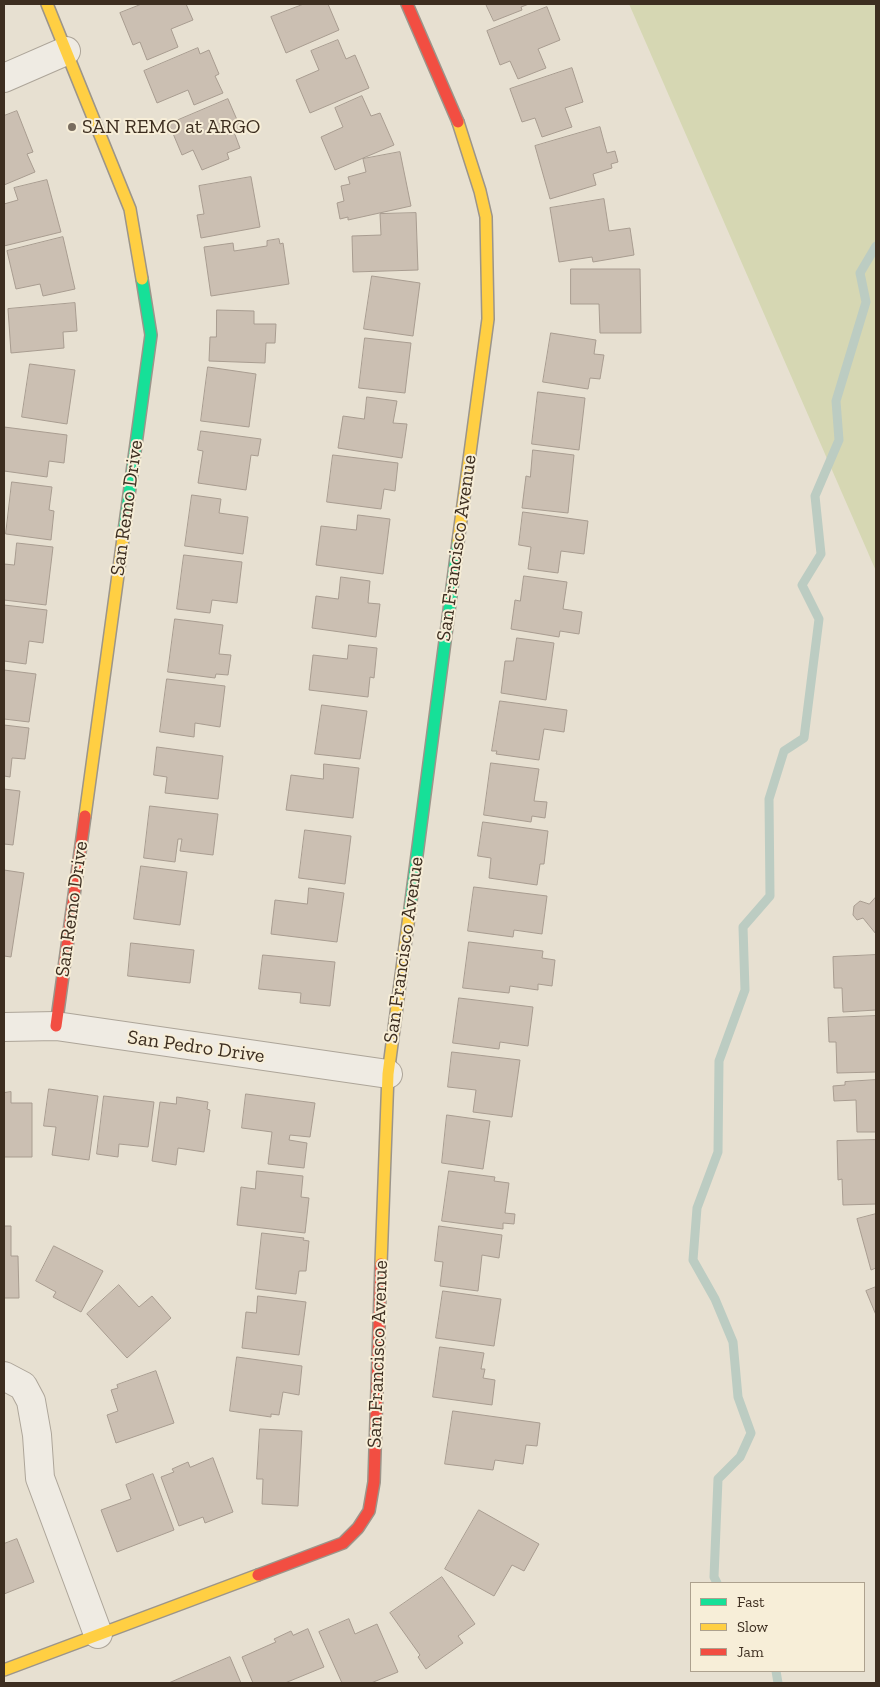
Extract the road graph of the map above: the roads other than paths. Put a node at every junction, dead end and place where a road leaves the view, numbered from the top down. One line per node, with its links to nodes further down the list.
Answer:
1 (47, 4): 3 (street, San Remo Drive)
2 (407, 4): 7 (street, San Francisco Avenue)
3 (66, 51): 4 (street); 5 (street, San Remo Drive)
4 (4, 78)
5 (56, 1026): 6 (street, San Pedro Drive); 7 (street, San Pedro Drive)
6 (4, 1027)
7 (388, 1074): 9 (street, San Francisco Avenue)
8 (4, 1376): 9 (street)
9 (98, 1634): 10 (street, San Francisco Avenue)
10 (4, 1670)

